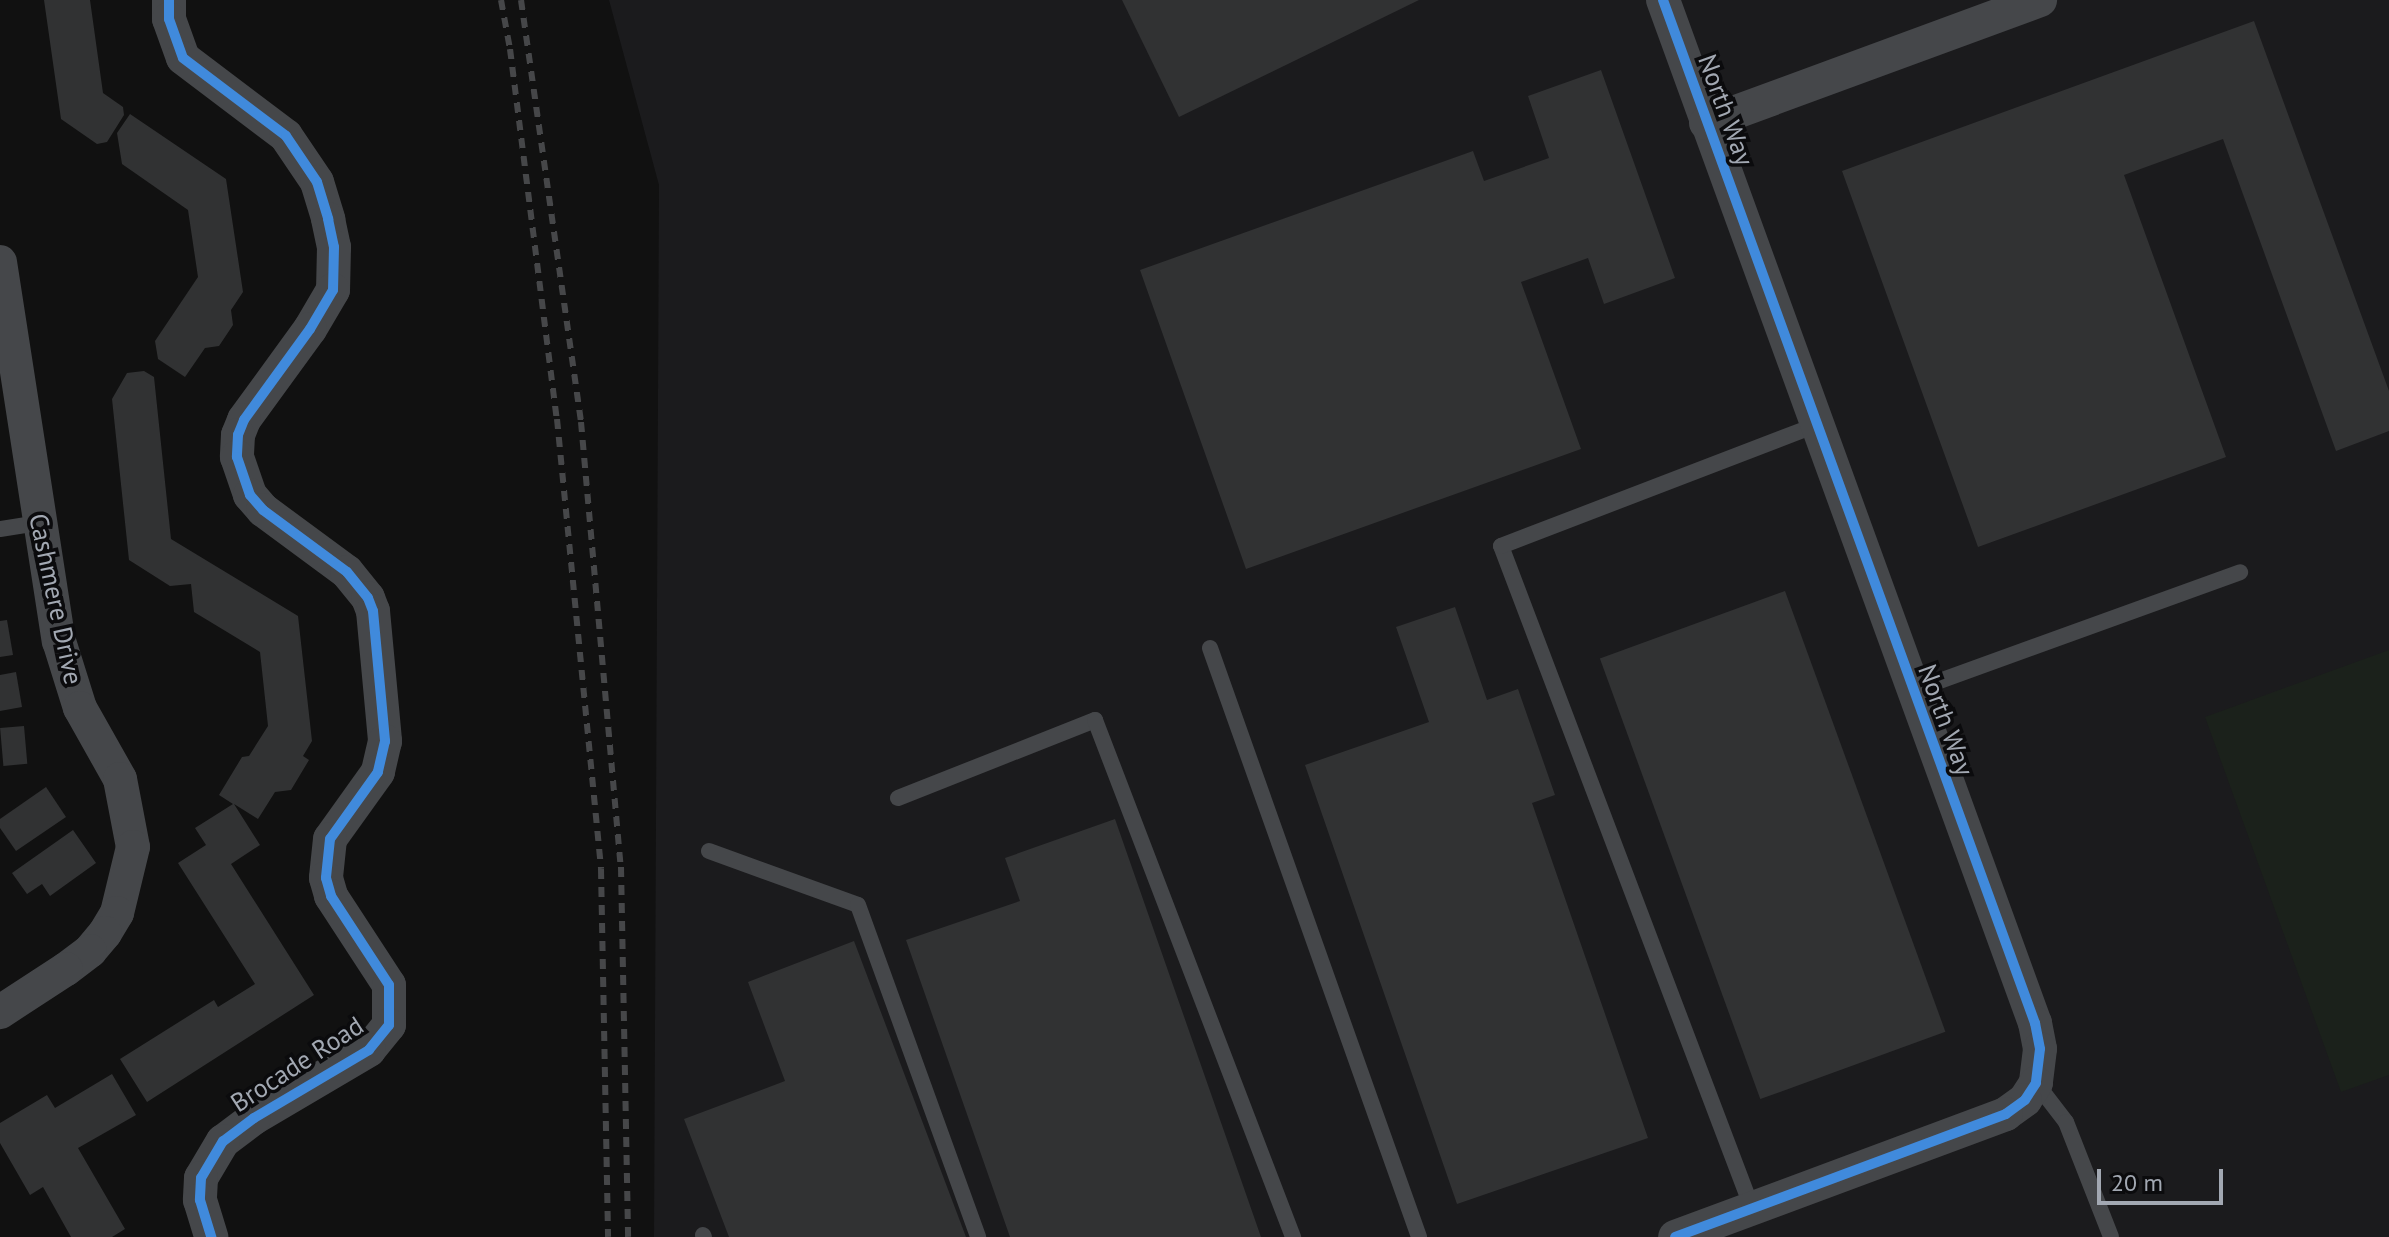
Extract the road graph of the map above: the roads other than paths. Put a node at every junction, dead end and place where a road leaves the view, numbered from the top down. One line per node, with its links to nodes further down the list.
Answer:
1 (169, 0): 17 (street, Brocade Road)
2 (1663, 0): 4 (street, North Way)
3 (2040, 0): 4 (street, North Way)
4 (1706, 123): 6 (street, North Way)
5 (0, 262): 7 (street, Cashmere Drive)
6 (1817, 425): 11 (street, North Way); 16 (lane)
7 (38, 523): 8 (lane); 14 (street, Cashmere Drive)
8 (0, 529)
9 (2240, 572): 11 (lane)
10 (1210, 648): 20 (lane)
11 (1912, 691): 15 (street, North Way)
12 (898, 798): 19 (lane)
13 (709, 851): 18 (lane)
14 (0, 1012)
15 (2036, 1083): 16 (street); 22 (lane)
16 (1752, 1208): 21 (street)
17 (211, 1237)
18 (978, 1237)
19 (1293, 1237)
20 (1419, 1237)
21 (1675, 1237)
22 (2111, 1237)

